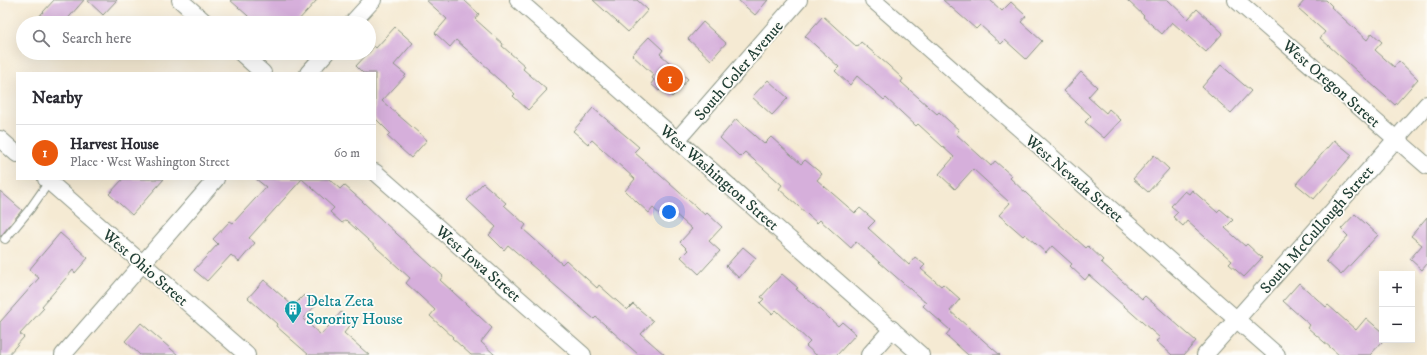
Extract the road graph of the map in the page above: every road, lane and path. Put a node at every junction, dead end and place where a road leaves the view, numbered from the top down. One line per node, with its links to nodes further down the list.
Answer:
1 (180, 0): 7 (street)
2 (373, 0): 8 (street)
3 (518, 0): 16 (street, West Washington Street)
4 (799, 0): 16 (street, South Coler Avenue)
5 (873, 0): 24 (street, West Nevada Street)
6 (1236, 0): 15 (street, West Oregon Street)
7 (198, 16)
8 (358, 16)
9 (248, 60): 11 (street)
10 (320, 60): 12 (street)
11 (262, 72)
12 (309, 72)
13 (1427, 104): 15 (street, South McCullough Street)
14 (0, 139): 17 (street)
15 (1396, 139): 18 (street, West Oregon Street); 24 (street, South McCullough Street)
16 (677, 140): 25 (street, West Washington Street)
17 (16, 153)
18 (1427, 166)
19 (376, 173): 28 (street, West Iowa Street)
20 (215, 180): 23 (street)
21 (48, 181): 22 (lane); 23 (street, West Ohio Street)
22 (5, 239)
23 (143, 264): 26 (street); 27 (street, West Ohio Street)
24 (1236, 320): 31 (street, South McCullough Street); 32 (street, West Nevada Street)
25 (892, 330): 29 (street); 30 (street, West Washington Street)
26 (63, 355)
27 (247, 355)
28 (583, 355)
29 (869, 355)
30 (921, 355)
31 (1205, 355)
32 (1277, 355)

